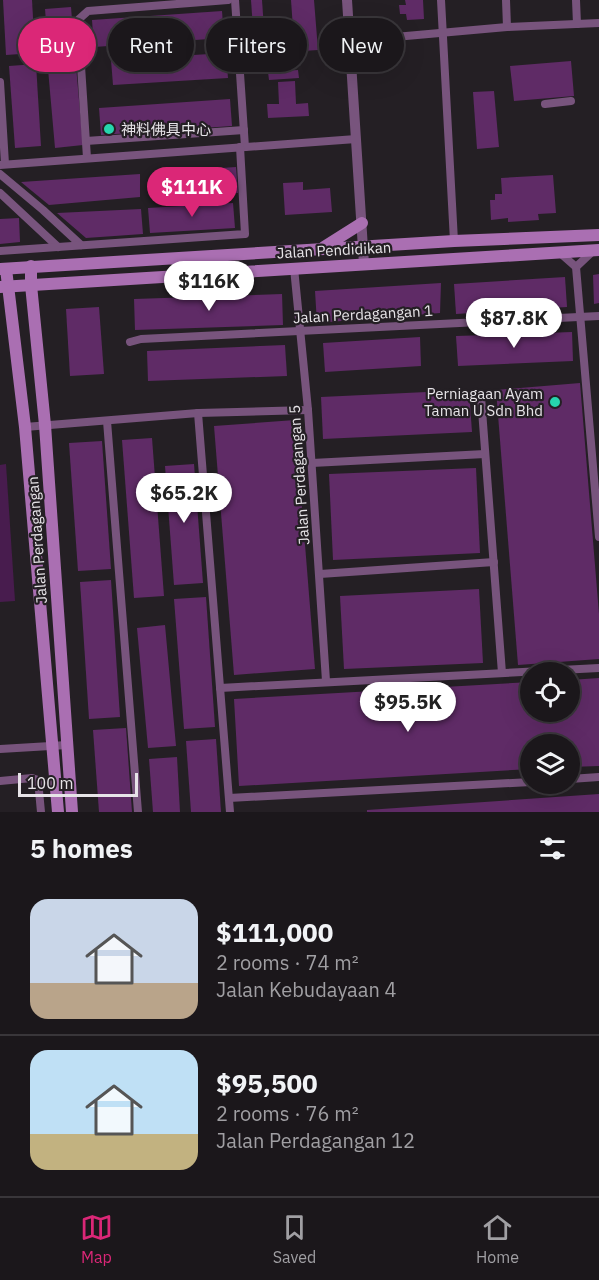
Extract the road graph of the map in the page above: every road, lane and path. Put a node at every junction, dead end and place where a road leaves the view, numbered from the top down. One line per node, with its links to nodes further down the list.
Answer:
1 (228, 0): 19 (street)
2 (235, 0): 17 (street)
3 (347, 0): 7 (street)
4 (441, 0): 11 (street)
5 (506, 0): 10 (street)
6 (576, 0): 9 (street)
7 (348, 18)
8 (599, 23): 9 (street)
9 (577, 24): 10 (street)
10 (507, 27): 11 (street)
11 (442, 33): 12 (street); 27 (street)
12 (404, 36)
13 (352, 72): 18 (street)
14 (0, 82): 22 (street)
15 (571, 101): 16 (street)
16 (545, 104)
17 (244, 130): 19 (street); 20 (street)
18 (356, 139): 20 (street); 25 (street)
19 (86, 141): 21 (street)
20 (243, 147): 21 (street); 28 (street)
21 (87, 158): 22 (street)
22 (2, 164)
23 (0, 174): 28 (street)
24 (0, 194): 29 (street)
25 (362, 223): 30 (street); 31 (main road)
26 (599, 235): 27 (main road, Jalan Pendidikan)
27 (454, 242): 30 (main road, Jalan Pendidikan)
28 (81, 245): 29 (street)
29 (58, 247): 33 (street)
30 (363, 248): 31 (main road, Jalan Pendidikan); 36 (street)
31 (320, 249): 35 (main road, Jalan Pendidikan)
32 (597, 250): 34 (main road, Jalan Pendidikan); 39 (street)
33 (0, 251)
34 (557, 251): 36 (main road, Jalan Pendidikan); 39 (street)
35 (138, 260): 37 (main road, Jalan Pendidikan); 38 (main road, Jalan Pendidikan)
36 (364, 264): 40 (main road, Jalan Pendidikan)
37 (31, 266): 38 (main road, Jalan Pendidikan); 42 (main road, Jalan Perdagangan)
38 (2, 267): 43 (main road, Jalan Perdagangan)
39 (576, 267): 46 (street)
40 (294, 268): 41 (main road, Jalan Pendidikan); 47 (street, Jalan Perdagangan 5)
41 (66, 283): 42 (main road, Jalan Pendidikan); 44 (main road)
42 (31, 285): 43 (main road, Jalan Pendidikan); 44 (main road, Jalan Perdagangan)
43 (2, 290): 54 (main road, Jalan Perdagangan)
44 (34, 314): 53 (main road, Jalan Perdagangan)
45 (599, 316): 46 (street, Jalan Perdagangan 1)
46 (580, 317): 47 (street, Jalan Perdagangan 1); 57 (street)
47 (301, 331): 48 (street, Jalan Perdagangan 1); 50 (street, Jalan Perdagangan 5)
48 (130, 342)
49 (481, 397): 55 (street)
50 (308, 410): 51 (street); 56 (street, Jalan Perdagangan 5)
51 (198, 413): 52 (street); 63 (street)
52 (107, 421): 53 (street); 75 (street)
53 (45, 425): 54 (street); 64 (main road, Jalan Perdagangan)
54 (25, 427): 65 (main road, Jalan Perdagangan)
55 (485, 454): 56 (street); 58 (street)
56 (312, 463): 59 (street, Jalan Perdagangan 5)
57 (599, 537)
58 (494, 562): 59 (street); 61 (street)
59 (320, 574): 62 (street, Jalan Perdagangan 5)
60 (599, 668): 61 (street)
61 (502, 673): 62 (street)
62 (326, 681): 63 (street)
63 (220, 688): 71 (street)
64 (66, 745): 65 (street); 74 (main road, Jalan Perdagangan)
65 (52, 746): 66 (street); 73 (main road, Jalan Perdagangan)
66 (0, 749)
67 (599, 777): 68 (street)
68 (580, 778)
69 (0, 781): 72 (street)
70 (520, 783): 71 (street)
71 (229, 798): 76 (street)
72 (41, 812)
73 (58, 812)
74 (72, 812)
75 (138, 812)
76 (230, 812)

